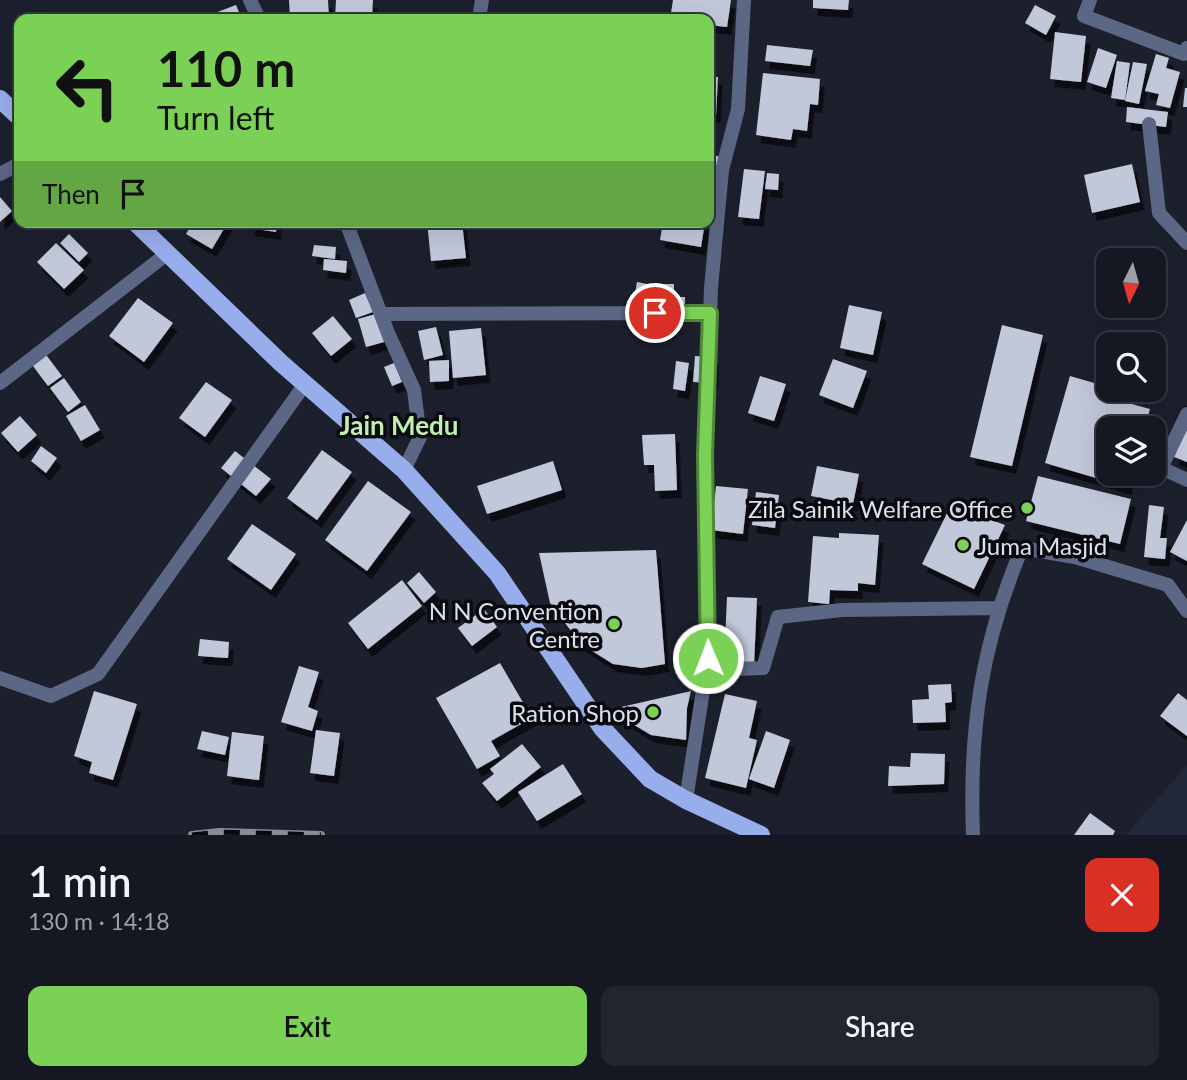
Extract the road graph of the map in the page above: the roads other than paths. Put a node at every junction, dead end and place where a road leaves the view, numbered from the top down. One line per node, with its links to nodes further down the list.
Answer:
1 (744, 0): 11 (street)
2 (1090, 0): 3 (street)
3 (1187, 48)
4 (0, 99): 5 (main road)
5 (14, 112)
6 (1149, 124): 9 (street)
7 (141, 228): 10 (main road)
8 (347, 228): 12 (street)
9 (1187, 243)
10 (168, 253): 13 (street); 14 (main road)
11 (710, 313): 12 (street); 20 (street)
12 (381, 314): 16 (street)
13 (0, 383)
14 (305, 384): 16 (main road); 21 (street)
15 (1187, 414): 17 (street)
16 (404, 470): 22 (main road)
17 (1187, 480)
18 (998, 608): 19 (street); 20 (street); 24 (street)
19 (1187, 611)
20 (706, 670): 22 (street)
21 (0, 678)
22 (686, 800): 23 (main road)
23 (761, 835)
24 (973, 835)

